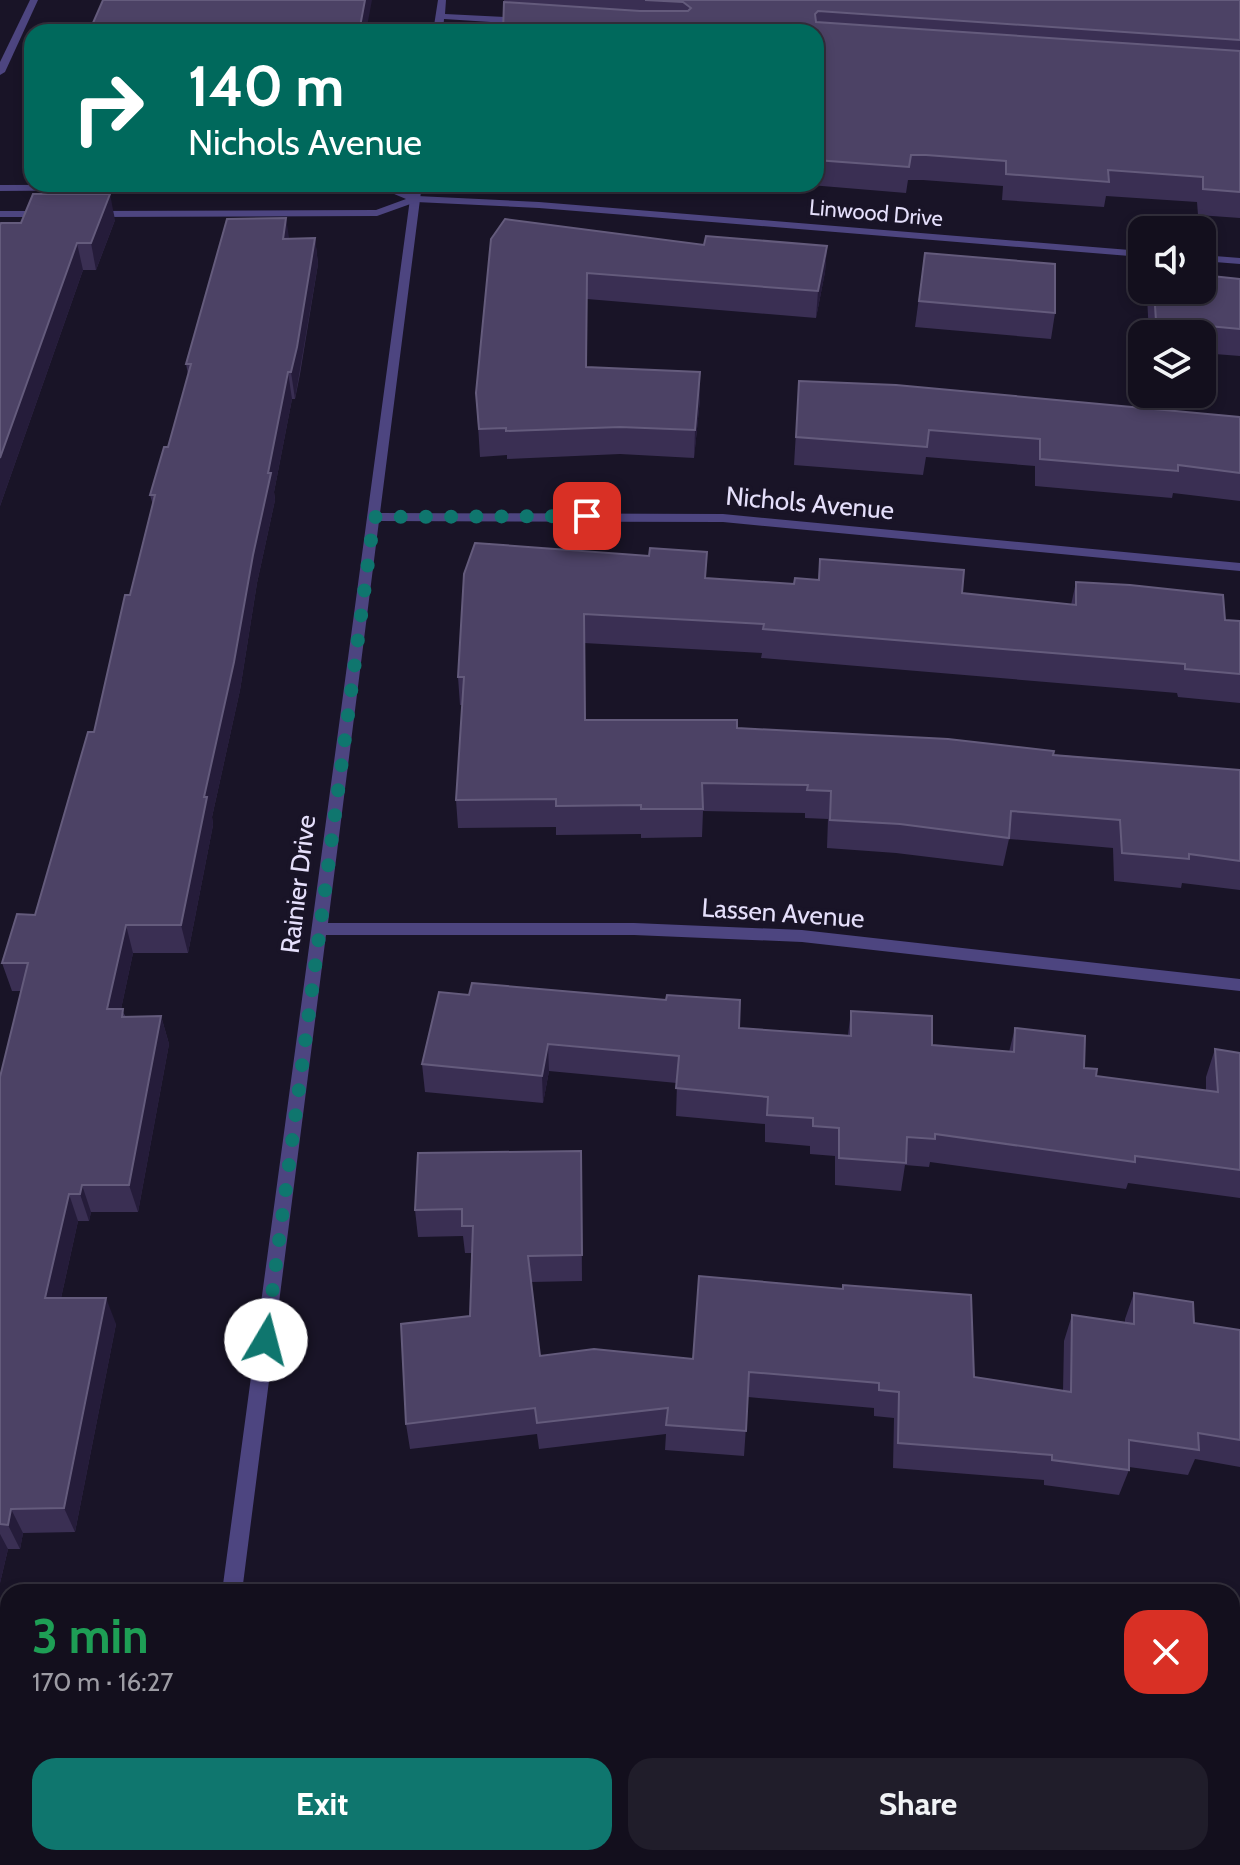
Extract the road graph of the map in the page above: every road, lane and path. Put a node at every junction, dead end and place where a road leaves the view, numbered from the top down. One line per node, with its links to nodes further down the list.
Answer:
1 (34, 0): 6 (street)
2 (442, 0): 3 (street)
3 (440, 16): 4 (street); 5 (street)
4 (531, 22)
5 (439, 24)
6 (0, 72)
7 (0, 188): 8 (street, Linwood Drive)
8 (24, 188)
9 (416, 192): 12 (street, Linwood Drive); 13 (street, Linwood Drive); 16 (street, Rainier Drive)
10 (0, 214): 11 (street)
11 (63, 214)
12 (79, 214)
13 (1128, 253)
14 (1216, 259): 15 (street)
15 (1240, 261)
16 (374, 517): 17 (street, Nichols Avenue); 18 (street, Rainier Drive)
17 (1240, 567)
18 (320, 929): 19 (street, Lassen Avenue); 20 (street, Rainier Drive)
19 (1240, 985)
20 (233, 1584)

